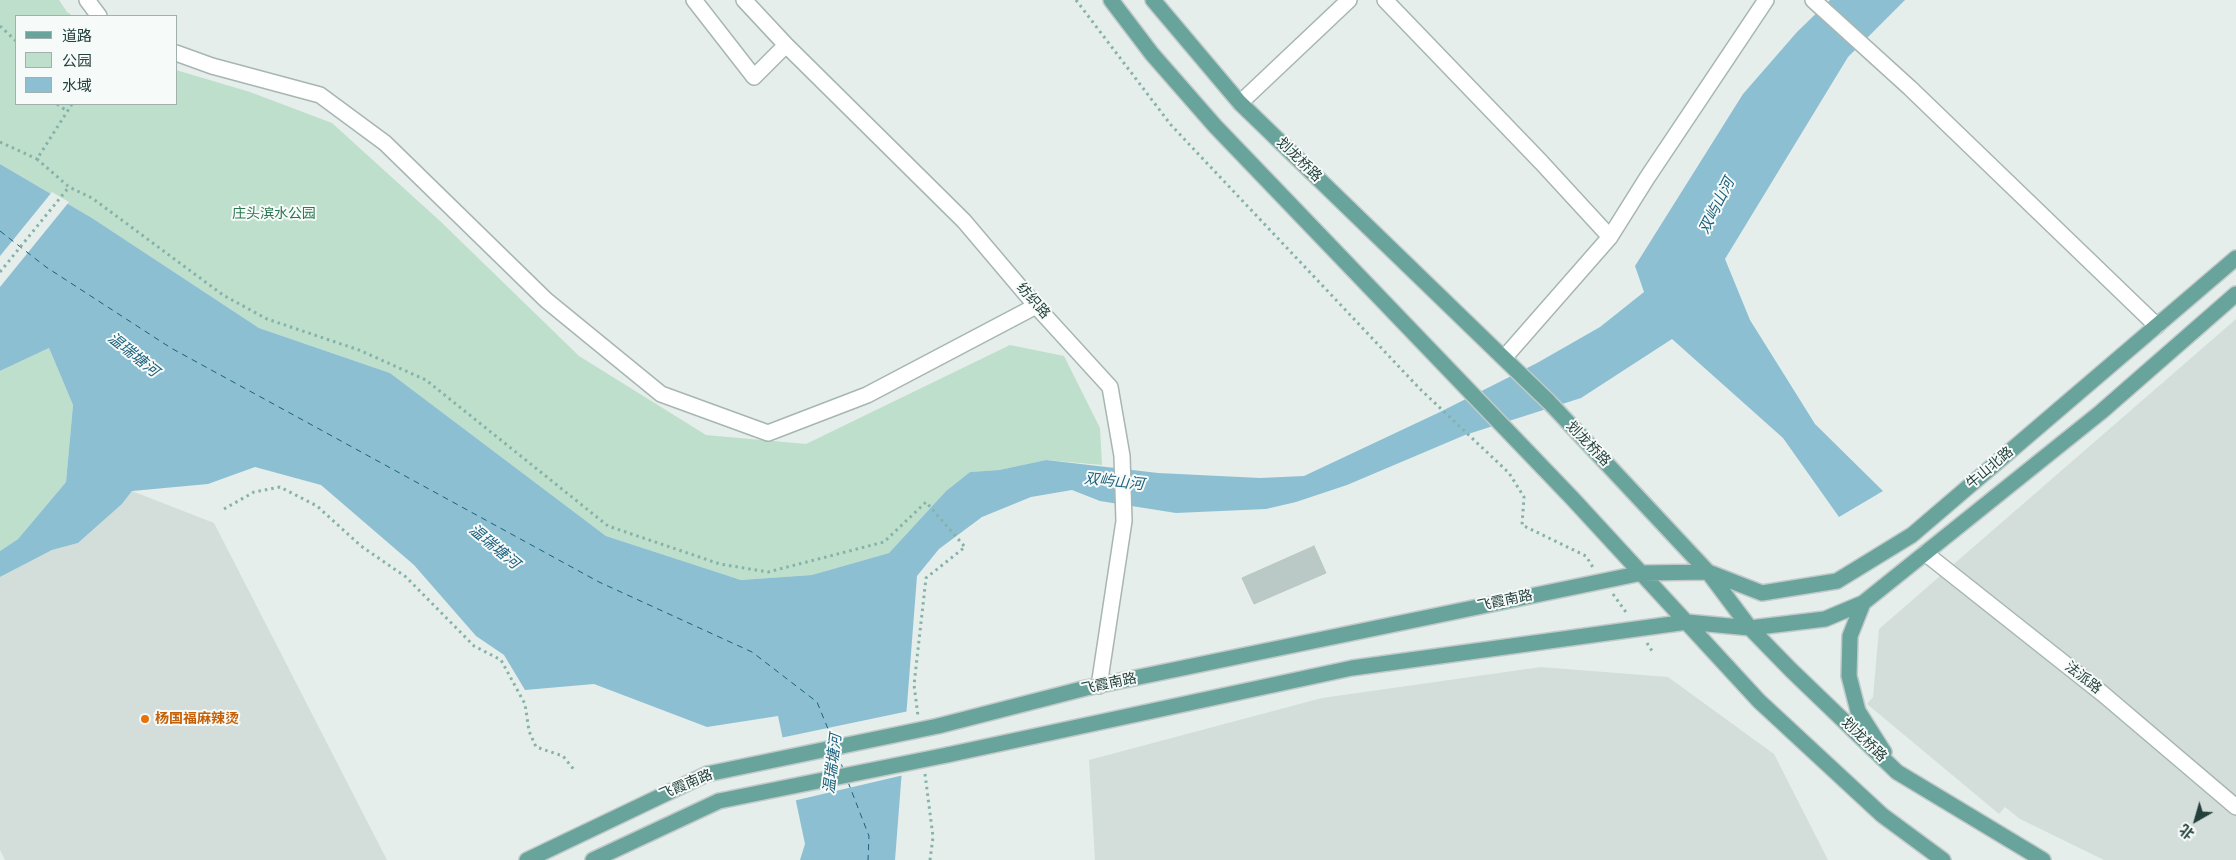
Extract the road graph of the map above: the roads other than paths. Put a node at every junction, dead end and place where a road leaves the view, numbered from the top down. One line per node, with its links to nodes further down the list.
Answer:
1 (86, 0): 10 (street)
2 (694, 0): 11 (street)
3 (744, 0): 11 (street, 纺织路)
4 (1111, 0): 21 (main road)
5 (1153, 0): 13 (main road, 划龙桥路)
6 (1349, 0): 13 (street)
7 (1385, 0): 14 (street)
8 (1766, 0): 14 (street)
9 (1814, 0): 18 (street)
10 (98, 15)
11 (786, 45): 17 (street, 纺织路)
12 (178, 54): 17 (street)
13 (1240, 103): 19 (main road, 划龙桥路)
14 (1610, 237): 19 (street)
15 (2236, 258): 18 (main road, 牛山北路)
16 (2236, 294): 20 (main road, 牛山北路)
17 (1036, 306): 26 (street, 纺织路)
18 (2158, 326): 22 (main road, 牛山北路)
19 (1504, 358): 22 (main road, 划龙桥路)
20 (1925, 554): 23 (main road, 牛山北路); 28 (street, 法派路)
21 (1642, 572): 22 (main road, 飞霞南路); 24 (main road); 26 (main road, 飞霞南路)
22 (1708, 572): 25 (main road, 划龙桥路)
23 (1863, 603): 25 (main road, 牛山北路); 27 (main road)
24 (1687, 622): 25 (main road, 飞霞南路); 30 (main road, 飞霞南路, bridge); 31 (main road)
25 (1750, 628): 27 (main road, 划龙桥路)
26 (1098, 686): 29 (main road, 飞霞南路, bridge)
27 (1897, 772): 32 (main road, 划龙桥路)
28 (2236, 808)
29 (527, 860)
30 (593, 860)
31 (1943, 860)
32 (2044, 860)

